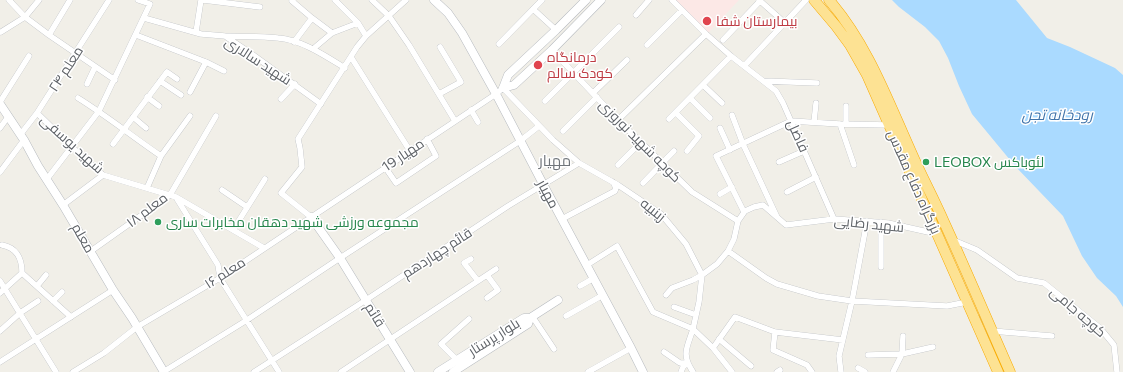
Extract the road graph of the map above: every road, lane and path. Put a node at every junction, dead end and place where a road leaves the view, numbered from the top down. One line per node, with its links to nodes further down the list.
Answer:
1 (9, 0): 27 (street)
2 (39, 0): 27 (street)
3 (70, 0): 38 (street)
4 (109, 0): 49 (street, معلم ۲۴)
5 (138, 0): 21 (street)
6 (202, 0): 22 (street); 35 (street)
7 (293, 0): 29 (street)
8 (334, 0): 30 (street)
9 (372, 0): 26 (street)
10 (406, 0): 26 (street)
11 (434, 0): 71 (street, مهیار)
12 (542, 0): 23 (street)
13 (586, 0): 33 (street)
14 (601, 0): 48 (street)
15 (649, 0): 25 (street)
16 (672, 0): 24 (street, فاضل)
17 (759, 0): 31 (street); 42 (street)
18 (806, 0): 31 (street)
19 (814, 0): 102 (highway, بزرگراه دفاع مقدس)
20 (829, 0): 155 (highway, بزرگراه دفاع مقدس)
21 (151, 2): 28 (street)
22 (260, 7)
23 (533, 9): 33 (street); 44 (street)
24 (682, 10): 37 (street, فاضل); 45 (street)
25 (636, 14)
26 (389, 16): 41 (street); 70 (street)
27 (25, 17): 34 (street); 38 (street)
28 (144, 18): 35 (street, شهید سالاری); 39 (street)
29 (312, 18): 36 (street); 43 (street)
30 (358, 23): 36 (street); 41 (street)
31 (784, 23): 55 (street)
32 (619, 27): 59 (street)
33 (556, 30): 68 (street)
34 (0, 32)
35 (196, 32): 40 (street, شهید سالاری)
36 (332, 33): 47 (street)
37 (706, 34): 51 (street, فاضل); 96 (street)
38 (49, 35): 49 (street)
39 (136, 35): 54 (street); 61 (street)
40 (225, 36): 43 (street); 66 (street, شهید سالاری)
41 (366, 36): 52 (street)
42 (723, 40)
43 (294, 42): 47 (street)
44 (499, 44)
45 (647, 45)
46 (440, 48): 70 (street)
47 (313, 49): 57 (street)
48 (552, 50): 59 (street, کوچه شهید نوروزی); 68 (street)
49 (76, 54): 56 (street); 87 (street, معلم ۲۴)
50 (30, 56): 79 (street)
51 (731, 56): 55 (street, فاضل); 67 (street)
52 (351, 57): 57 (street); 118 (street)
53 (627, 60): 73 (street)
54 (206, 62): 58 (street); 69 (street)
55 (744, 66): 63 (street, فاضل)
56 (95, 67): 61 (street); 65 (street)
57 (345, 68): 82 (street)
58 (224, 71)
59 (574, 72): 73 (street, کوچه شهید نوروزی); 78 (street)
60 (177, 79): 62 (street)
61 (115, 80): 86 (street)
62 (160, 81): 72 (street); 74 (street)
63 (764, 81): 64 (street); 98 (street, فاضل)
64 (817, 83)
65 (87, 84)
66 (294, 84): 77 (street); 82 (street, شهید سالاری)
67 (703, 85): 76 (street); 80 (street)
68 (503, 88): 71 (street, مهیار 19); 103 (street, زینبیه)
69 (190, 92)
70 (439, 94): 97 (street)
71 (496, 94): 85 (street, مهیار 19); 111 (street, مهیار)
72 (181, 95)
73 (595, 95): 96 (street, کوچه شهید نوروزی); 108 (street)
74 (148, 97): 83 (street); 93 (street)
75 (78, 98): 86 (street)
76 (690, 98): 88 (street); 94 (street)
77 (281, 99)
78 (545, 101)
79 (0, 103): 92 (street, معلم)
80 (722, 103)
81 (816, 103): 100 (street)
82 (321, 104): 146 (street)
83 (160, 106)
84 (846, 106): 101 (street)
85 (471, 110): 97 (street, مهیار 19); 99 (street)
86 (99, 111): 107 (street); 115 (street)
87 (37, 113): 109 (street, معلم ۲۴); 115 (street, شهید یوسفی)
88 (676, 113): 95 (street); 120 (street)
89 (732, 115): 114 (street)
90 (190, 116): 121 (street)
91 (216, 116): 141 (street, معلم ۱۸)
92 (8, 117): 104 (street); 109 (street, معلم)
93 (133, 117): 105 (street); 107 (street)
94 (710, 118)
95 (669, 119)
96 (618, 120): 112 (street, کوچه شهید نوروزی)
97 (455, 121): 110 (street, مهیار 19)
98 (791, 121): 100 (street); 114 (street); 117 (street, فاضل)
99 (478, 122)
100 (814, 122): 101 (street)
101 (843, 124): 102 (street); 126 (street)
102 (888, 125): 154 (highway, بزرگراه دفاع مقدس)
103 (539, 126): 111 (street); 124 (street, زینبیه)
104 (0, 128)
105 (146, 128)
106 (720, 128): 116 (street)
107 (123, 130): 113 (street); 121 (street)
108 (563, 131)
109 (22, 138): 128 (street, معلم ۲۴); 131 (street, معلم)
110 (427, 139): 118 (street, مهیار 19); 127 (street)
111 (520, 141): 135 (street, مهیار); 160 (street)
112 (641, 142): 123 (street, کوچه شهید نوروزی); 125 (street)
113 (113, 144)
114 (743, 144): 116 (street); 148 (street)
115 (72, 147): 129 (street, شهید یوسفی); 131 (street)
116 (730, 150): 137 (street)
117 (804, 150): 122 (street); 130 (street, فاضل)
118 (410, 151): 127 (street, مهیار 19)
119 (674, 151): 123 (street)
120 (686, 151)
121 (161, 156): 136 (street)
122 (779, 162)
123 (663, 163): 134 (street); 150 (street, کوچه شهید نوروزی)
124 (579, 164): 133 (street, زینبیه); 135 (street, قائم چهاردهم)
125 (618, 165)
126 (854, 165)
127 (385, 168): 146 (street, مهیار 19)
128 (0, 172)
129 (103, 174): 136 (street, شهید یوسفی); 143 (street)
130 (816, 177): 139 (street); 149 (street, فاضل)
131 (47, 179): 143 (street, معلم)
132 (265, 179): 144 (street)
133 (612, 182): 147 (street); 167 (street, زینبیه)
134 (643, 183)
135 (543, 184): 147 (street, مهیار); 181 (street, قائم چهاردهم)
136 (147, 188): 141 (street, شهید یوسفی)
137 (732, 188): 140 (street); 145 (street)
138 (222, 190): 144 (street)
139 (787, 192)
140 (720, 194)
141 (170, 195): 142 (street, شهید یوسفی); 158 (street, معلم ۱۸)
142 (176, 197): 153 (street, شهید یوسفی); 169 (street)
143 (63, 205): 158 (street, معلم)
144 (247, 207): 153 (street)
145 (744, 212): 148 (street, شهید رضایی); 150 (street)
146 (311, 216): 157 (street, معلم ۱۶); 160 (street, قائم)
147 (562, 219): 162 (street, مهیار)
148 (778, 219): 149 (street, شهید رضایی)
149 (834, 219): 151 (street, شهید رضایی)
150 (738, 221): 159 (street)
151 (867, 221): 152 (street, شهید رضایی); 185 (street)
152 (881, 222): 154 (street, شهید رضایی); 163 (street)
153 (233, 230): 157 (street, شهید یوسفی)
154 (937, 234): 186 (highway, بزرگراه دفاع مقدس)
155 (952, 240): 198 (highway, بزرگراه دفاع مقدس); 239 (street, کوچه جامی)
156 (2, 245): 165 (street)
157 (264, 248): 169 (street, معلم ۱۶)
158 (91, 251): 175 (street, معلم)
159 (728, 251): 167 (street); 185 (street)
160 (340, 258): 181 (street, قائم); 194 (street)
161 (471, 259): 172 (street)
162 (587, 265): 170 (street, مهیار); 196 (street)
163 (881, 267)
164 (496, 269): 166 (street)
165 (22, 273): 173 (street); 176 (street)
166 (487, 275): 172 (street); 180 (street)
167 (702, 275): 179 (street); 189 (street)
168 (46, 276): 173 (street)
169 (220, 278): 194 (street); 195 (street, معلم ۱۶)
170 (594, 278): 174 (street); 178 (street, مهیار)
171 (0, 281): 176 (street)
172 (478, 281): 203 (street)
173 (37, 286): 184 (street)
174 (580, 286)
175 (113, 290): 191 (street); 195 (street, معلم)
176 (2, 291): 188 (street)
177 (62, 292): 184 (street)
178 (603, 295): 190 (street); 207 (street, مهیار)
179 (666, 295)
180 (487, 298)
181 (366, 300): 203 (street, قائم); 214 (street, قائم چهاردهم)
182 (558, 300): 192 (street, بلوار پرستار)
183 (38, 301): 188 (street)
184 (53, 301): 191 (street)
185 (852, 301): 186 (street); 205 (street)
186 (968, 302): 237 (highway, بزرگراه دفاع مقدس)
187 (674, 307): 189 (street)
188 (20, 314): 197 (street); 202 (street)
189 (696, 315): 196 (street)
190 (566, 316)
191 (71, 317): 202 (street)
192 (531, 317): 209 (street); 213 (street, بلوار پرستار); 227 (street, بلوار پرستار)
193 (469, 319): 213 (street)
194 (247, 320): 214 (street); 221 (street)
195 (137, 327): 220 (street, معلم ۱۶); 221 (street, معلم)
196 (693, 329): 208 (street); 216 (street)
197 (0, 331)
198 (992, 331): 201 (street); 238 (highway, بزرگراه دفاع مقدس)
199 (775, 332): 204 (street); 205 (street); 233 (street)
200 (903, 336): 211 (street)
201 (1052, 336)
202 (36, 339): 215 (street); 219 (street)
203 (391, 339): 224 (street); 225 (street, قائم)
204 (719, 339): 208 (street); 217 (street)
205 (843, 340): 234 (street)
206 (933, 347): 211 (street)
207 (632, 348): 228 (street); 229 (street, مهیار)
208 (712, 348): 232 (street)
209 (554, 349)
210 (664, 352): 216 (street)
211 (902, 354): 212 (street); 236 (street)
212 (868, 355)
213 (457, 360): 226 (street, بلوار پرستار)
214 (271, 361): 222 (street, قائم چهاردهم); 223 (street)
215 (0, 362)
216 (687, 363): 230 (street); 231 (street)
217 (751, 366)
218 (858, 368): 235 (street)
219 (56, 372)
220 (74, 372)
221 (164, 372)
222 (254, 372)
223 (279, 372)
224 (341, 372)
225 (410, 372)
226 (438, 372)
227 (453, 372)
228 (588, 372)
229 (643, 372)
230 (681, 372)
231 (693, 372)
232 (732, 372)
233 (812, 372)
234 (841, 372)
235 (866, 372)
236 (893, 372)
237 (997, 372)
238 (1010, 372)
239 (1117, 372)

